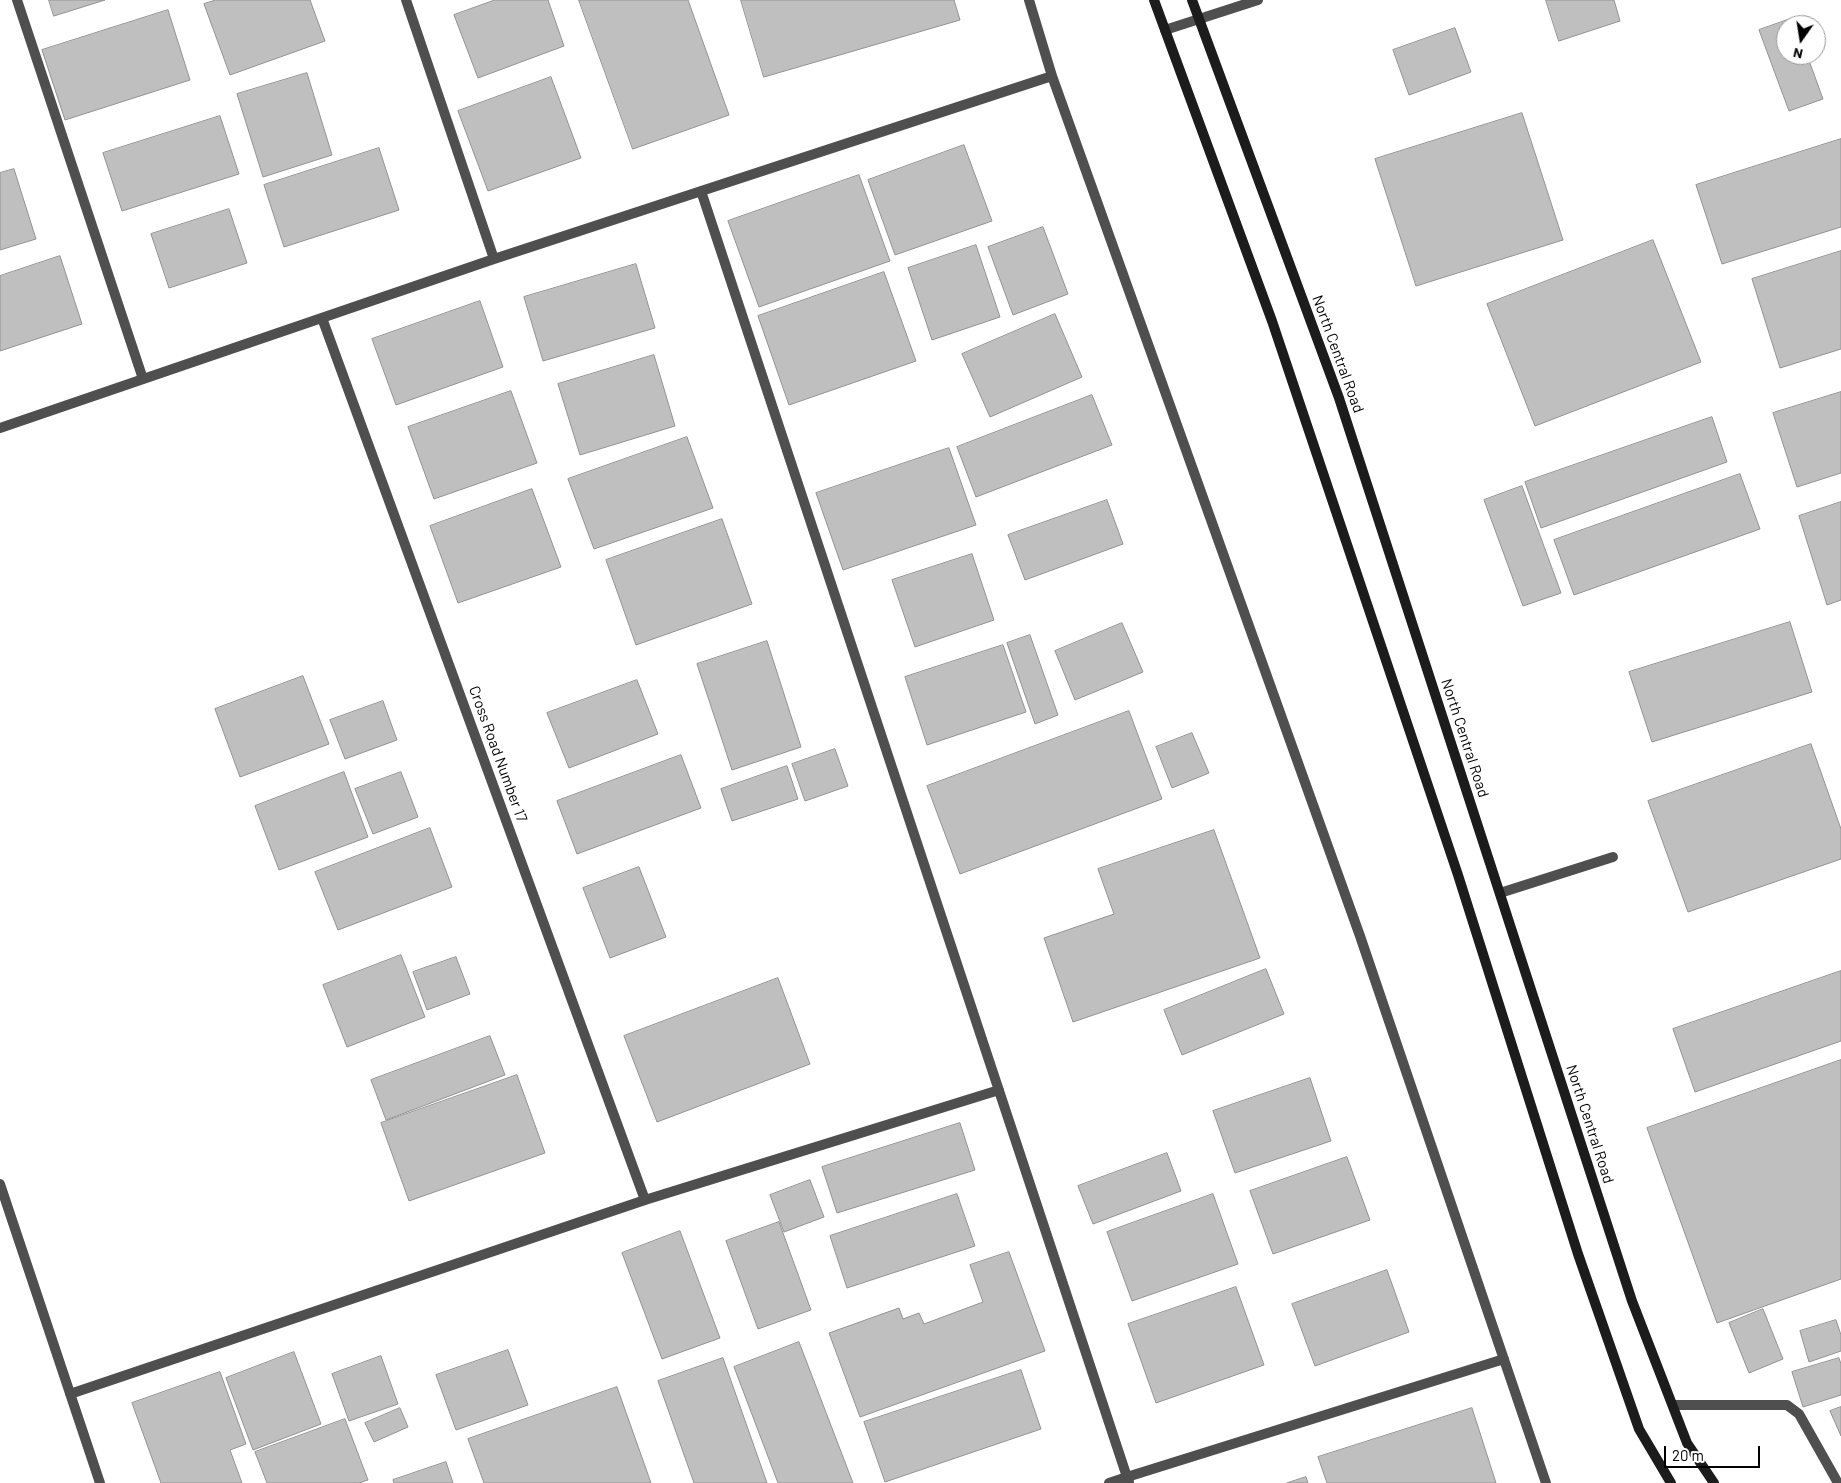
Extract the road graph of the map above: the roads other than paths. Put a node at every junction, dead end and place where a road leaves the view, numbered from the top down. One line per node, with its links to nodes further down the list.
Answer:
1 (17, 0): 13 (street)
2 (406, 0): 11 (street)
3 (1029, 0): 9 (street)
4 (1154, 0): 8 (main road)
5 (1192, 0): 7 (main road, North Central Road)
6 (1258, 0): 7 (street)
7 (1199, 20): 8 (street); 16 (main road, North Central Road)
8 (1165, 30): 27 (main road)
9 (1052, 76): 10 (street); 20 (street)
10 (701, 191): 11 (street); 17 (street)
11 (494, 259): 12 (street)
12 (322, 318): 13 (street); 19 (street, Cross Road Number 17)
13 (143, 380): 14 (street)
14 (0, 428)
15 (1613, 857): 16 (street)
16 (1500, 893): 22 (main road, North Central Road)
17 (999, 1090): 19 (street); 23 (street)
18 (0, 1184): 21 (street)
19 (645, 1200): 21 (street)
20 (1504, 1358): 23 (street); 26 (street)
21 (70, 1394): 24 (street)
22 (1673, 1405): 28 (main road, North Central Road); 29 (street)
23 (1128, 1480): 25 (street)
24 (100, 1483)
25 (1109, 1483)
26 (1546, 1483)
27 (1672, 1483)
28 (1714, 1483)
29 (1838, 1483)

